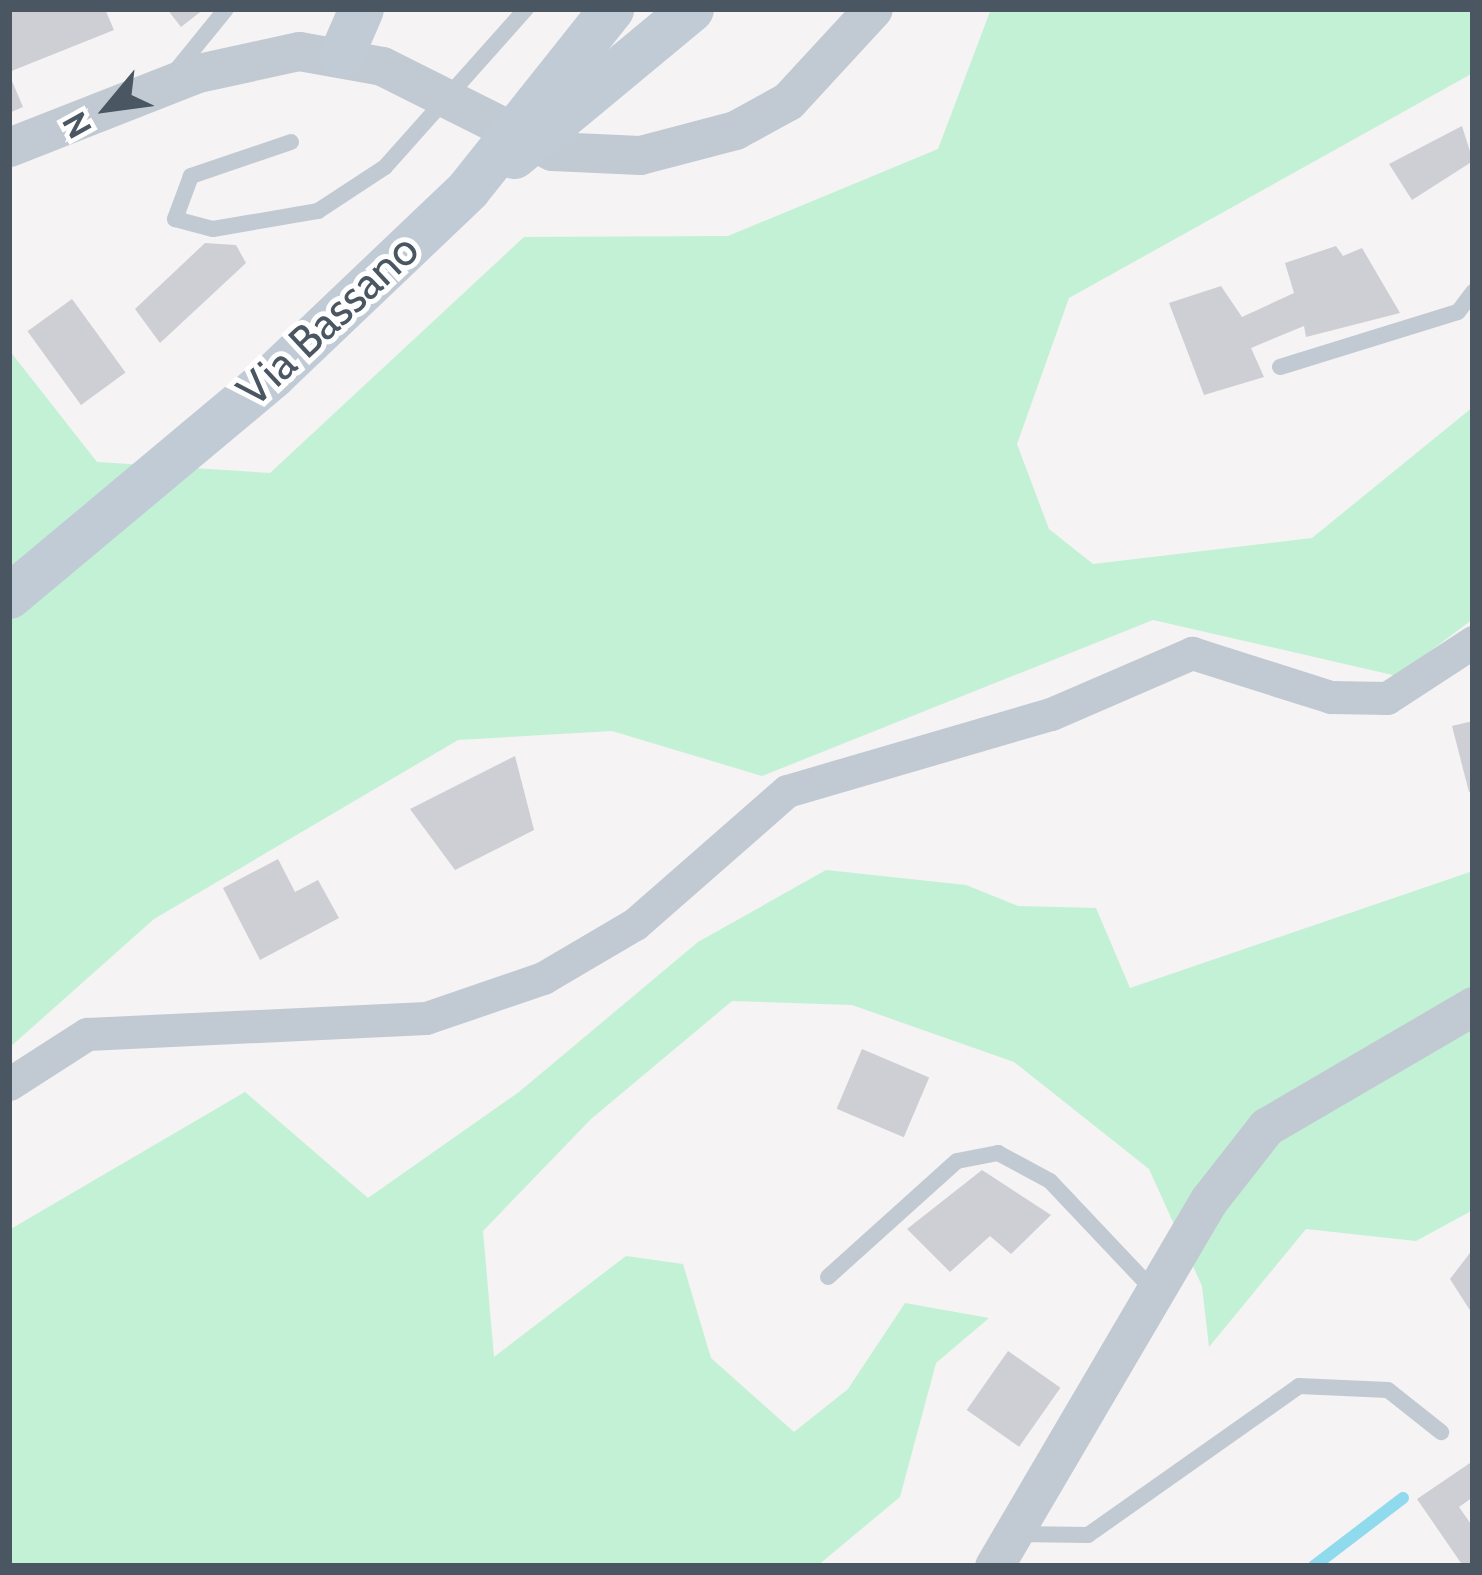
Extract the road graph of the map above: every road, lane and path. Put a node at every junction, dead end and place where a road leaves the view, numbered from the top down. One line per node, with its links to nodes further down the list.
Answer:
1 (226, 9): 9 (lane)
2 (361, 9): 8 (main road)
3 (526, 9): 10 (lane)
4 (587, 9): 12 (main road)
5 (611, 9): 12 (main road, Via Bassano)
6 (691, 9): 12 (main road)
7 (873, 9): 8 (street)
8 (341, 55): 9 (street)
9 (167, 84): 11 (street)
10 (291, 142)
11 (9, 147)
12 (468, 189): 15 (main road, Via Bassano)
13 (1473, 292): 14 (lane)
14 (1280, 368)
15 (9, 596)
16 (1473, 642): 18 (street)
17 (1473, 1006): 20 (street)
18 (9, 1084)
19 (828, 1276): 20 (lane)
20 (1154, 1290): 22 (street)
21 (1441, 1432): 22 (lane)
22 (1002, 1550)

